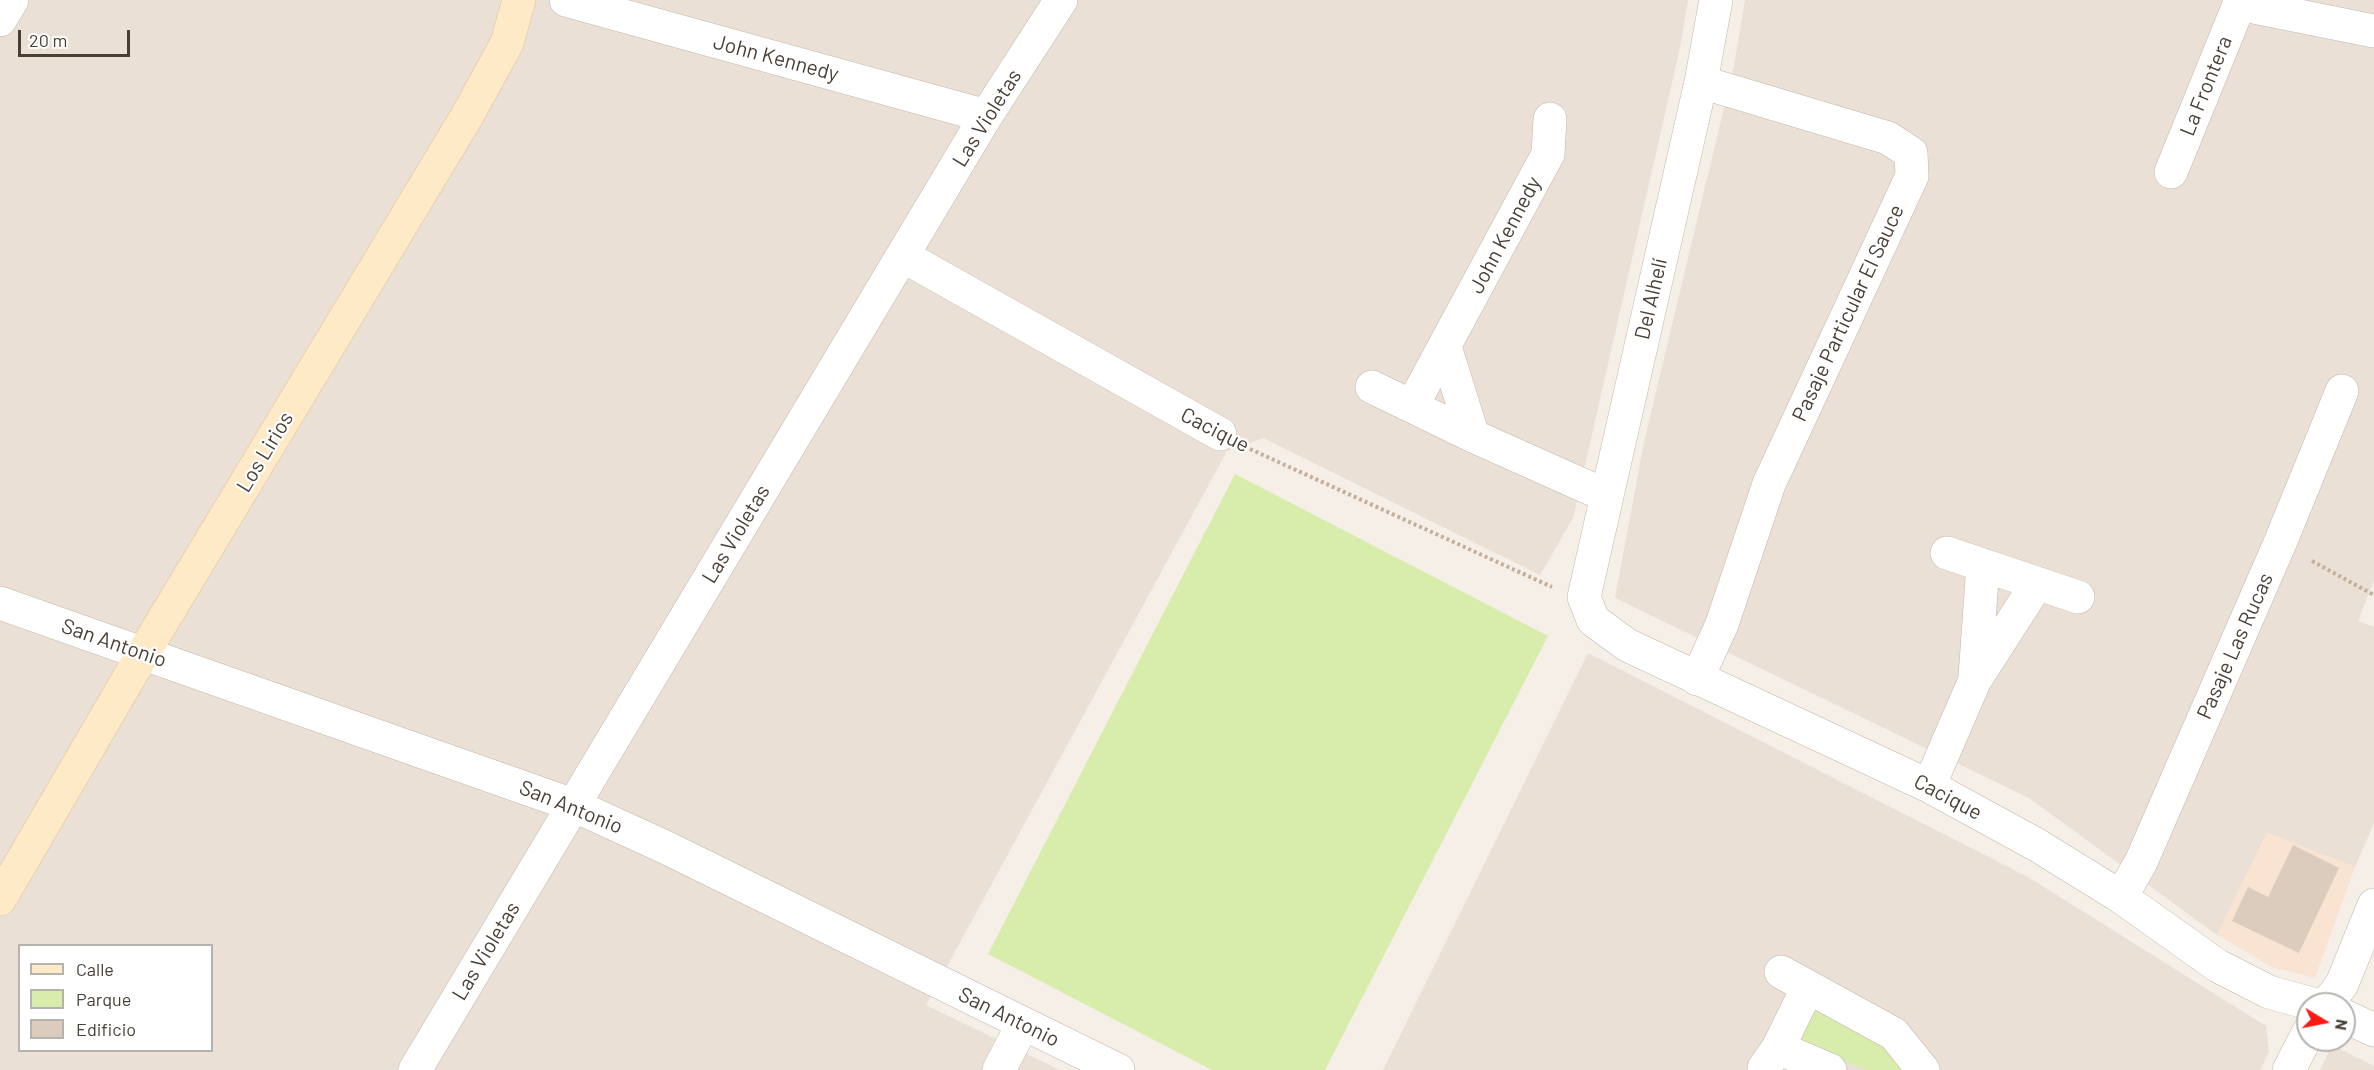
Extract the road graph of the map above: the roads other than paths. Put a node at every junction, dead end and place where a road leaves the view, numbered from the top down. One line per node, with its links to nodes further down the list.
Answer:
1 (12, 0): 7 (street)
2 (519, 0): 27 (main road, Los Lirios)
3 (566, 0): 10 (street, John Kennedy)
4 (1061, 0): 10 (street, Las Violetas)
5 (1716, 0): 9 (street, Del Alhelí)
6 (2240, 2): 8 (street); 12 (street, La Frontera)
7 (0, 20)
8 (2374, 31)
9 (1701, 82): 20 (street, Del Alhelí); 28 (street, Pasaje Particular El Sauce)
10 (986, 116): 13 (street, Las Violetas)
11 (1550, 118): 14 (street, John Kennedy)
12 (2171, 172)
13 (903, 256): 18 (street, Cacique); 31 (street, Las Violetas)
14 (1445, 347): 17 (street, John Kennedy); 19 (street)
15 (1372, 387): 17 (street)
16 (2342, 391): 32 (street, Pasaje Las Rucas)
17 (1412, 406): 19 (street)
18 (1220, 434)
19 (1473, 436): 20 (street)
20 (1605, 495): 24 (street, Del Alhelí)
21 (1947, 553): 22 (street)
22 (1983, 565): 23 (street); 29 (street)
23 (2036, 585): 25 (street); 29 (street)
24 (1584, 597): 28 (street, Cacique)
25 (2078, 597)
26 (0, 603): 27 (street, San Antonio)
27 (144, 652): 31 (street, San Antonio); 33 (main road, Los Lirios)
28 (1697, 679): 30 (street, Cacique)
29 (1975, 680): 30 (street)
30 (1929, 786): 32 (street, Cacique)
31 (573, 805): 38 (street, San Antonio); 41 (street, Las Violetas)
32 (2121, 897): 36 (street, Cacique)
33 (0, 898)
34 (2374, 905): 35 (street)
35 (2336, 992)
36 (2296, 1000)
37 (2356, 1022): 39 (street)
38 (1023, 1024): 42 (street); 43 (street, San Antonio)
39 (2374, 1030)
40 (2298, 1052): 46 (street)
41 (415, 1070)
42 (999, 1070)
43 (1118, 1070)
44 (1830, 1070): 45 (street)
45 (1923, 1070)
46 (2289, 1070)

